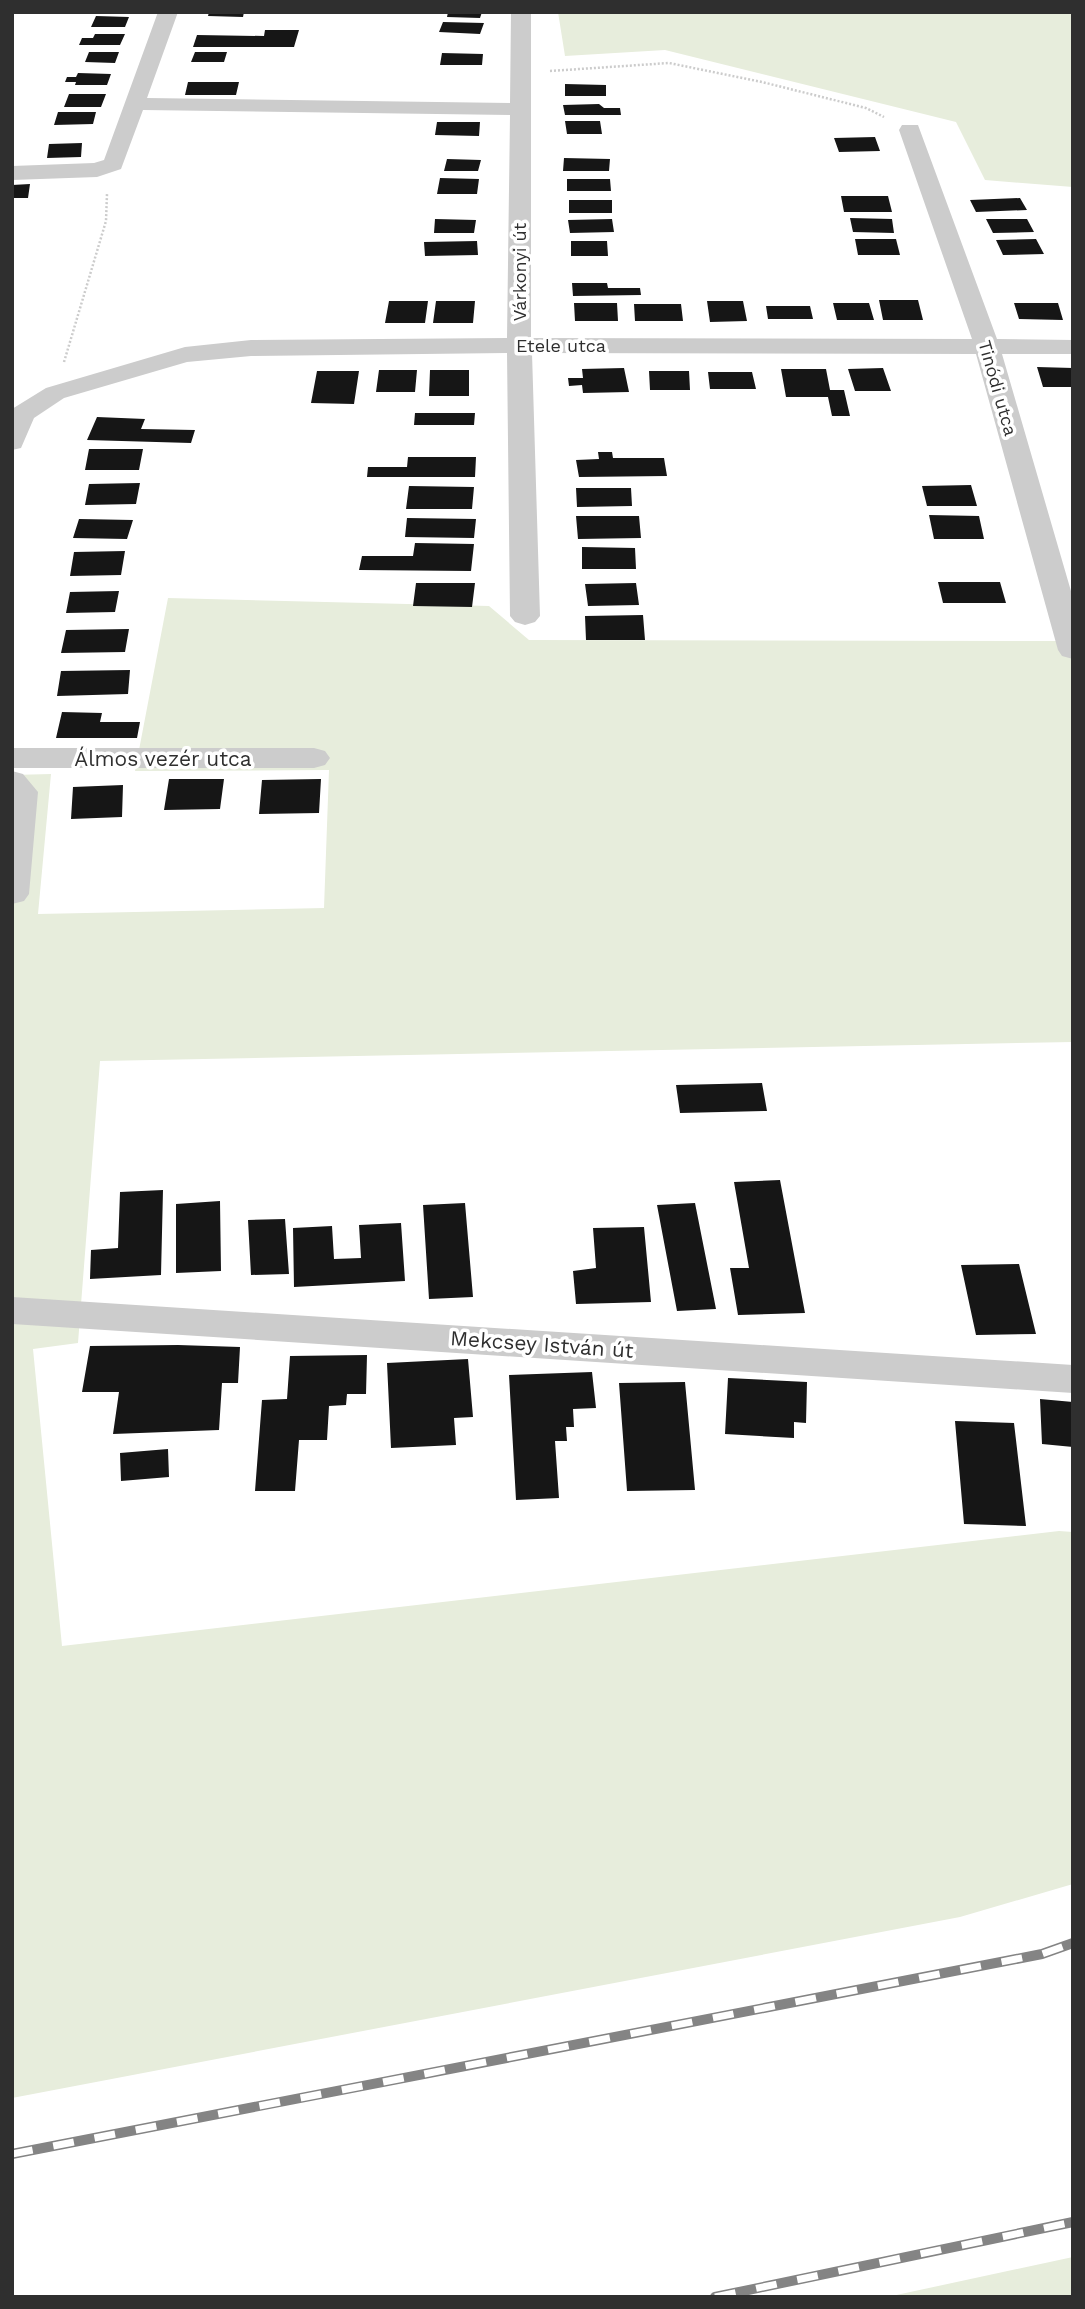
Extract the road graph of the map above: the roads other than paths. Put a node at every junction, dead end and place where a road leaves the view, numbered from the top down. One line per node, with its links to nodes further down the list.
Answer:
1 (168, 12): 3 (street)
2 (521, 12): 4 (street, Várkonyi út)
3 (136, 104): 4 (street); 6 (street)
4 (518, 109): 7 (street, Várkonyi út)
5 (910, 130): 8 (street, Tinódi utca)
6 (12, 173)
7 (519, 345): 8 (street, Etele utca); 10 (street, Etele utca); 11 (street, Várkonyi út)
8 (987, 347): 9 (street, Etele utca); 12 (street, Tinódi utca)
9 (1073, 347)
10 (12, 442)
11 (525, 616)
12 (1073, 650)
13 (12, 758): 14 (street, Álmos vezér utca)
14 (314, 758)
15 (12, 781): 16 (street)
16 (12, 894)
17 (12, 1310): 18 (street, Mekcsey István út)
18 (1073, 1379)

